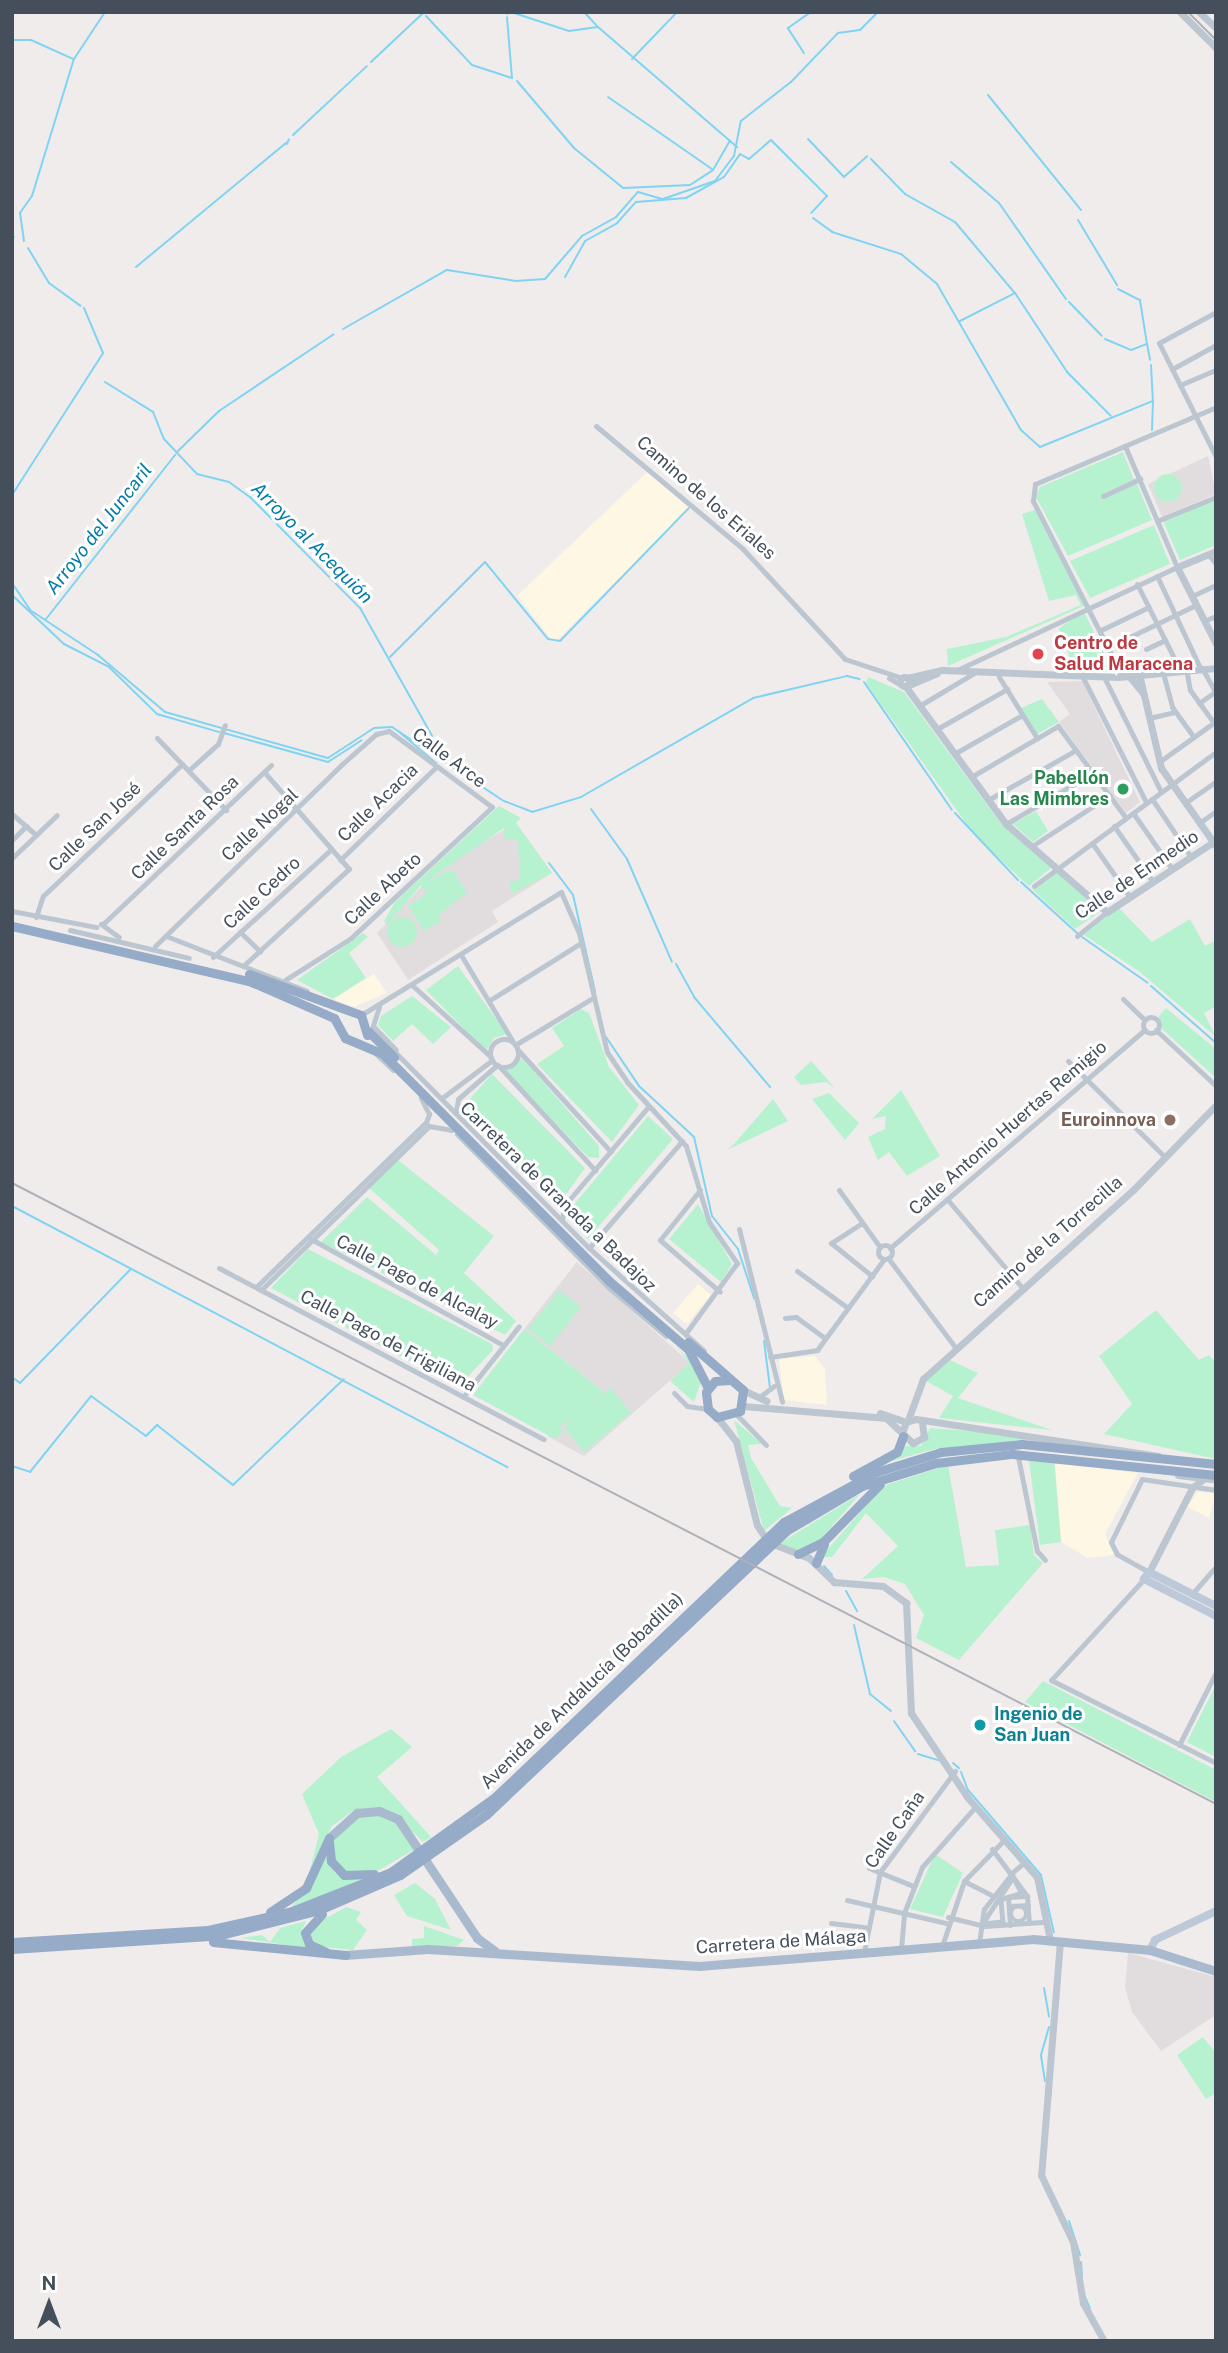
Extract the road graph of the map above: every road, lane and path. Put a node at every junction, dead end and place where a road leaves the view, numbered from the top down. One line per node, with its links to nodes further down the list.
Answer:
1 (1180, 12): 4 (street)
2 (1199, 12): 3 (street)
3 (1216, 29)
4 (1216, 48)
5 (1216, 312): 7 (street)
6 (1216, 345): 7 (street)
7 (1172, 369): 9 (street)
8 (1216, 370): 9 (street)
9 (1180, 385): 11 (street)
10 (1216, 407): 11 (street)
11 (1194, 416): 13 (street); 14 (street)
12 (596, 426): 49 (street, Camino de los Eriales)
13 (1125, 446): 15 (street); 27 (street)
14 (1216, 457)
15 (1140, 479): 16 (street); 18 (street)
16 (1102, 496)
17 (1216, 497): 18 (street)
18 (1157, 521): 21 (street)
19 (1212, 552): 20 (street); 21 (street)
20 (1216, 564)
21 (1177, 567): 22 (street); 25 (street)
22 (1157, 576): 23 (street); 29 (street)
23 (1137, 584): 27 (street); 28 (street)
24 (1216, 585): 25 (street)
25 (1192, 596): 26 (street)
26 (1196, 605): 29 (street); 31 (street)
27 (1089, 606): 33 (street); 42 (street)
28 (1149, 607): 32 (street); 33 (street)
29 (1175, 615): 32 (street); 39 (street)
30 (1216, 616): 31 (street)
31 (1204, 621): 35 (street)
32 (1157, 624): 34 (street); 36 (street)
33 (1101, 630): 36 (street)
34 (1165, 640): 37 (street); 38 (street)
35 (1215, 643)
36 (1109, 647): 44 (street)
37 (1146, 649)
38 (1182, 668): 39 (street); 41 (street); 52 (street)
39 (1201, 668): 40 (street); 51 (street)
40 (1216, 668)
41 (1162, 669): 48 (street); 54 (street)
42 (955, 671): 43 (street); 49 (street)
43 (974, 673): 45 (street); 53 (street)
44 (1126, 676): 47 (street); 48 (street)
45 (999, 677): 46 (street); 50 (street)
46 (1083, 677): 47 (street); 81 (street)
47 (1104, 677): 78 (street)
48 (1138, 679): 56 (street)
49 (905, 683): 53 (street)
50 (1007, 690): 55 (street); 59 (street)
51 (1215, 691): 52 (street)
52 (1199, 703): 57 (street)
53 (919, 705): 59 (street)
54 (1175, 712): 56 (street); 61 (street)
55 (1022, 715): 63 (street); 66 (street)
56 (1149, 718): 67 (street)
57 (1215, 722): 61 (street)
58 (225, 725): 71 (street)
59 (937, 729): 66 (street)
60 (389, 731): 70 (street, Calle Arce); 86 (street, Calle Nogal)
61 (1195, 737): 67 (street)
62 (158, 738): 68 (street)
63 (1037, 738): 64 (street); 74 (street)
64 (1076, 750): 73 (street); 80 (street)
65 (1216, 752): 76 (street)
66 (954, 754): 74 (street)
67 (1160, 762): 76 (street)
68 (182, 764): 71 (street); 112 (street, Calle San José)
69 (271, 765): 72 (street, Calle Santa Rosa)
70 (436, 767): 83 (street, Calle Arce); 103 (street, Calle Acacia)
71 (189, 770): 84 (street)
72 (264, 772): 84 (street, Calle Santa Rosa); 86 (street)
73 (1093, 773): 79 (street); 92 (street)
74 (971, 777): 80 (street)
75 (1213, 782): 77 (street); 82 (street)
76 (1171, 785): 78 (street); 82 (street)
77 (1216, 790)
78 (1161, 792): 81 (street)
79 (1110, 795): 90 (street); 99 (street)
80 (988, 800): 92 (street)
81 (1149, 801): 87 (street); 101 (street)
82 (1185, 803): 91 (street)
83 (492, 807): 131 (street, Calle Abeto)
84 (226, 810): 110 (street, Calle Santa Rosa)
85 (1216, 811): 91 (street)
86 (295, 812): 100 (street); 120 (street, Calle Nogal)
87 (1133, 813): 90 (street); 105 (street)
88 (57, 815): 96 (street)
89 (13, 817): 93 (street)
90 (1126, 818): 94 (street)
91 (1199, 823): 98 (street)
92 (1006, 824): 99 (street)
93 (26, 826): 95 (street); 96 (street)
94 (1114, 827): 97 (street); 106 (street)
95 (14, 835)
96 (36, 835): 102 (street)
97 (1092, 843): 104 (street); 108 (street)
98 (1215, 843): 101 (street, Calle de Enmedio)
99 (1032, 846): 104 (street)
100 (330, 850): 103 (street); 119 (street, Calle Cedro)
101 (1191, 857): 105 (street, Calle de Enmedio)
102 (12, 858)
103 (340, 860): 126 (street)
104 (1057, 869): 107 (street); 111 (street)
105 (1172, 869): 106 (street, Calle de Enmedio)
106 (1153, 882): 108 (street, Calle de Enmedio)
107 (1034, 886)
108 (1130, 897): 111 (street, Calle de Enmedio)
109 (12, 911): 112 (street)
110 (119, 912): 114 (street, Calle Santa Rosa); 116 (street, Calle Santa Rosa)
111 (1107, 912): 121 (street, Calle de Enmedio)
112 (36, 916): 117 (street)
113 (12, 920): 118 (highway)
114 (104, 923): 116 (street); 117 (street, Calle Santa Rosa)
115 (12, 926): 140 (highway)
116 (113, 928): 122 (street)
117 (93, 929): 118 (street); 122 (street)
118 (70, 930): 129 (highway)
119 (240, 932): 126 (street); 128 (street, Calle Cedro)
120 (166, 936): 124 (street, Calle Nogal); 125 (street); 128 (street)
121 (1077, 936)
122 (119, 937): 124 (street)
123 (581, 943): 127 (street); 133 (street); 135 (street)
124 (155, 946): 125 (street)
125 (167, 949): 129 (street)
126 (260, 951): 130 (street)
127 (461, 955): 132 (street); 135 (street)
128 (213, 957): 130 (street)
129 (189, 958): 137 (highway)
130 (243, 966): 131 (street)
131 (285, 981): 137 (street)
132 (413, 986): 136 (street); 147 (street)
133 (591, 999): 145 (street); 156 (street)
134 (1123, 999): 139 (street)
135 (490, 1000): 145 (street)
136 (379, 1007): 138 (street); 141 (street); 150 (street)
137 (339, 1010): 138 (highway)
138 (357, 1015): 140 (highway); 141 (highway, Carretera de Granada a Badajoz)
139 (1145, 1020): 142 (street); 143 (street)
140 (341, 1026): 144 (highway, Carretera de Granada a Badajoz)
141 (369, 1030): 144 (highway); 150 (street); 191 (highway, Carretera de Granada a Badajoz)
142 (1144, 1030): 143 (street); 151 (street, Calle Antonio Huertas Remigio)
143 (1156, 1030): 152 (street)
144 (357, 1041): 146 (highway, Carretera de Granada a Badajoz)
145 (515, 1045): 147 (street); 149 (street); 161 (street)
146 (371, 1047): 153 (street); 192 (highway, Carretera de Granada a Badajoz)
147 (491, 1058): 149 (street); 154 (street)
148 (1069, 1061): 151 (street)
149 (498, 1065): 157 (street); 163 (street)
150 (421, 1077): 154 (street)
151 (1085, 1081): 162 (street); 166 (street, Calle Antonio Huertas Remigio)
152 (1216, 1086)
153 (421, 1098): 158 (street); 159 (street)
154 (442, 1098): 157 (street)
155 (1216, 1105): 162 (street, Camino de la Torrecilla)
156 (648, 1107): 160 (street); 161 (street)
157 (456, 1112): 167 (street)
158 (452, 1130): 159 (street); 192 (street)
159 (416, 1135): 172 (street)
160 (682, 1141): 164 (street); 174 (street)
161 (611, 1152): 163 (street)
162 (1165, 1157): 180 (street, Camino de la Torrecilla)
163 (594, 1170): 168 (street)
164 (700, 1190): 182 (street); 182 (street)
165 (839, 1190): 170 (street)
166 (947, 1199): 175 (street, Calle Antonio Huertas Remigio); 180 (street)
167 (549, 1206): 168 (street); 169 (street)
168 (564, 1206): 169 (street)
169 (562, 1221): 174 (street)
170 (863, 1223): 173 (street); 179 (street)
171 (739, 1230): 190 (street)
172 (309, 1237): 181 (street); 188 (street, Calle Pago de Alcalay)
173 (880, 1247): 175 (street); 176 (street)
174 (589, 1248): 186 (street)
175 (890, 1248): 176 (street)
176 (886, 1258): 179 (street); 189 (street)
177 (219, 1268): 181 (street, Calle Pago de Frigiliana)
178 (797, 1271): 183 (street)
179 (872, 1276): 183 (street)
180 (1020, 1285): 189 (street, Camino de la Torrecilla)
181 (259, 1289): 198 (street, Calle Pago de Frigiliana)
182 (720, 1292): 186 (street)
183 (848, 1308): 187 (street)
184 (785, 1318): 187 (street)
185 (519, 1326): 188 (street)
186 (686, 1333): 191 (street)
187 (825, 1338): 190 (street)
188 (503, 1345): 198 (street)
189 (955, 1347): 203 (street, Camino de la Torrecilla)
190 (770, 1357): 194 (street)
191 (718, 1371): 193 (highway, Carretera de Granada a Badajoz)
192 (705, 1377): 196 (highway, Carretera de Granada a Badajoz)
193 (730, 1380): 195 (highway); 196 (highway)
194 (774, 1386): 199 (street); 200 (street)
195 (743, 1390): 199 (street); 202 (highway)
196 (706, 1392): 201 (street); 204 (highway)
197 (674, 1393): 201 (street)
198 (463, 1397): 210 (street, Calle Pago de Frigiliana)
199 (757, 1398): 200 (street)
200 (782, 1402): 206 (street)
201 (696, 1406): 204 (street)
202 (743, 1406): 205 (highway); 209 (street)
203 (908, 1408): 206 (street); 208 (street)
204 (708, 1409): 207 (highway)
205 (736, 1415): 207 (highway); 211 (street)
206 (892, 1416): 208 (street)
207 (718, 1417): 228 (street)
208 (913, 1421): 209 (street); 209 (street); 214 (street)
209 (902, 1434): 224 (highway)
210 (544, 1439)
211 (766, 1445)
212 (1038, 1453): 213 (highway, Avenida de Andalucía (Bobadilla)); 215 (street); 216 (highway, Avenida de Andalucía (Bobadilla))
213 (1012, 1454): 215 (street); 217 (highway, Avenida de Andalucía (Bobadilla))
214 (1158, 1456): 218 (highway, Avenida de Andalucía (Bobadilla)); 224 (highway, Avenida de Andalucía (Bobadilla))
215 (1024, 1464): 229 (street)
216 (1151, 1465): 218 (highway, Avenida de Andalucía (Bobadilla)); 219 (street)
217 (905, 1471): 226 (highway); 227 (highway, Avenida de Andalucía (Bobadilla))
218 (1216, 1474): 220 (street)
219 (1186, 1476): 220 (street); 222 (street)
220 (1203, 1479): 222 (street)
221 (1177, 1486): 222 (street); 225 (street); 233 (street)
222 (1192, 1488): 223 (street); 225 (street)
223 (1216, 1490)
224 (819, 1499): 227 (highway, Avenida de Andalucía (Bobadilla))
225 (1185, 1500): 233 (street)
226 (828, 1536): 228 (highway); 230 (highway)
227 (764, 1545): 231 (highway, Avenida de Andalucía (Bobadilla))
228 (798, 1554): 230 (street)
229 (1045, 1560)
230 (816, 1563): 240 (street)
231 (743, 1564): 242 (highway, Avenida de Andalucía (Bobadilla)); 252 (highway, Avenida de Andalucía (Bobadilla))
232 (1216, 1566): 234 (street)
233 (1146, 1575): 234 (main road); 238 (street)
234 (1190, 1598): 235 (main road); 236 (main road)
235 (1216, 1606)
236 (1216, 1616)
237 (1216, 1672): 238 (street)
238 (1179, 1745): 239 (street)
239 (1216, 1763)
240 (955, 1771): 241 (street); 248 (street, Calle Caña)
241 (975, 1807): 244 (street); 251 (street)
242 (456, 1830): 243 (highway); 271 (highway, Avenida de Andalucía (Bobadilla))
243 (329, 1838): 270 (main road); 271 (highway)
244 (1005, 1839): 245 (street); 246 (street)
245 (992, 1849): 249 (street); 250 (street)
246 (1026, 1861): 249 (street); 273 (street)
247 (869, 1868): 248 (street)
248 (880, 1872): 251 (street); 257 (street, Calle Caña)
249 (1013, 1875): 249 (street); 254 (street); 255 (street)
250 (964, 1881): 254 (street); 262 (street)
251 (913, 1886): 261 (street)
252 (371, 1890): 274 (highway, Avenida de Andalucía (Bobadilla)); 285 (highway)
253 (1038, 1894): 255 (street)
254 (991, 1895): 268 (street)
255 (1027, 1896): 258 (street); 259 (street)
256 (847, 1900): 257 (street)
257 (869, 1905): 261 (street); 269 (street, Calle Caña)
258 (1028, 1905): 259 (street); 265 (street)
259 (1010, 1907): 259 (street); 266 (street)
260 (1216, 1911): 280 (main road)
261 (904, 1913): 262 (street); 279 (street)
262 (947, 1920): 268 (street); 277 (street)
263 (1042, 1922): 265 (street)
264 (831, 1923): 269 (street)
265 (1030, 1923): 267 (street)
266 (1010, 1924): 267 (street); 268 (street)
267 (1020, 1924): 272 (street)
268 (978, 1925): 276 (street)
269 (865, 1927): 283 (street, Calle Caña)
270 (475, 1936): 281 (main road); 282 (main road); 284 (main road)
271 (154, 1937): 275 (highway, Avenida de Andalucía (Bobadilla))
272 (1021, 1940): 273 (main road, Carretera de Málaga); 276 (main road, Carretera de Málaga)
273 (1055, 1940): 280 (main road, Carretera de Málaga); 287 (street)
274 (184, 1941): 278 (highway, Avenida de Andalucía (Bobadilla)); 285 (highway)
275 (12, 1942)
276 (979, 1943): 277 (main road, Carretera de Málaga)
277 (943, 1946): 279 (main road, Carretera de Málaga)
278 (12, 1949)
279 (901, 1949): 283 (main road, Carretera de Málaga)
280 (1150, 1950): 286 (main road, Carretera de Málaga)
281 (460, 1951): 282 (main road, Carretera de Málaga); 285 (main road, Carretera de Málaga)
282 (477, 1952): 284 (main road, Carretera de Málaga)
283 (864, 1952): 284 (main road, Carretera de Málaga)
284 (500, 1954)
285 (345, 1955)
286 (1216, 1971)
287 (1104, 2341)

